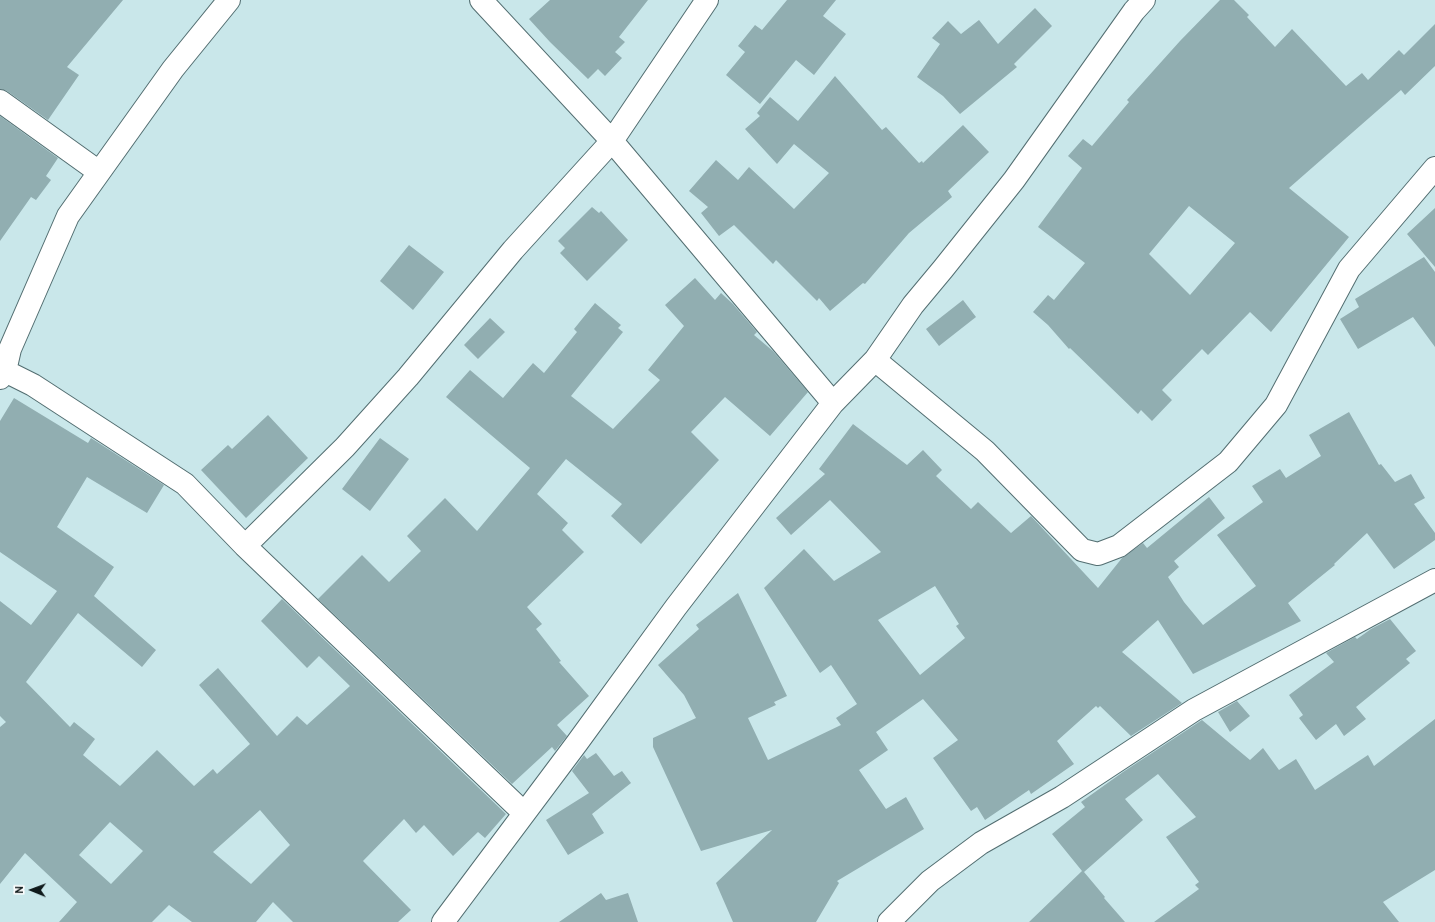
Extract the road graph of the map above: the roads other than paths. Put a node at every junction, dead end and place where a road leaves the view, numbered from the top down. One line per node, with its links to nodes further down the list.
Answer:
1 (229, 0): 8 (street)
2 (481, 0): 6 (street)
3 (707, 0): 6 (street)
4 (1144, 0): 9 (street)
5 (0, 101): 8 (street)
6 (612, 141): 11 (street); 12 (street)
7 (1435, 168): 9 (street)
8 (99, 172): 10 (street)
9 (875, 360): 11 (street)
10 (2, 375): 12 (street)
11 (833, 403): 14 (street)
12 (245, 546): 14 (street)
13 (1435, 580): 16 (street)
14 (524, 813): 15 (street)
15 (443, 922)
16 (889, 922)

